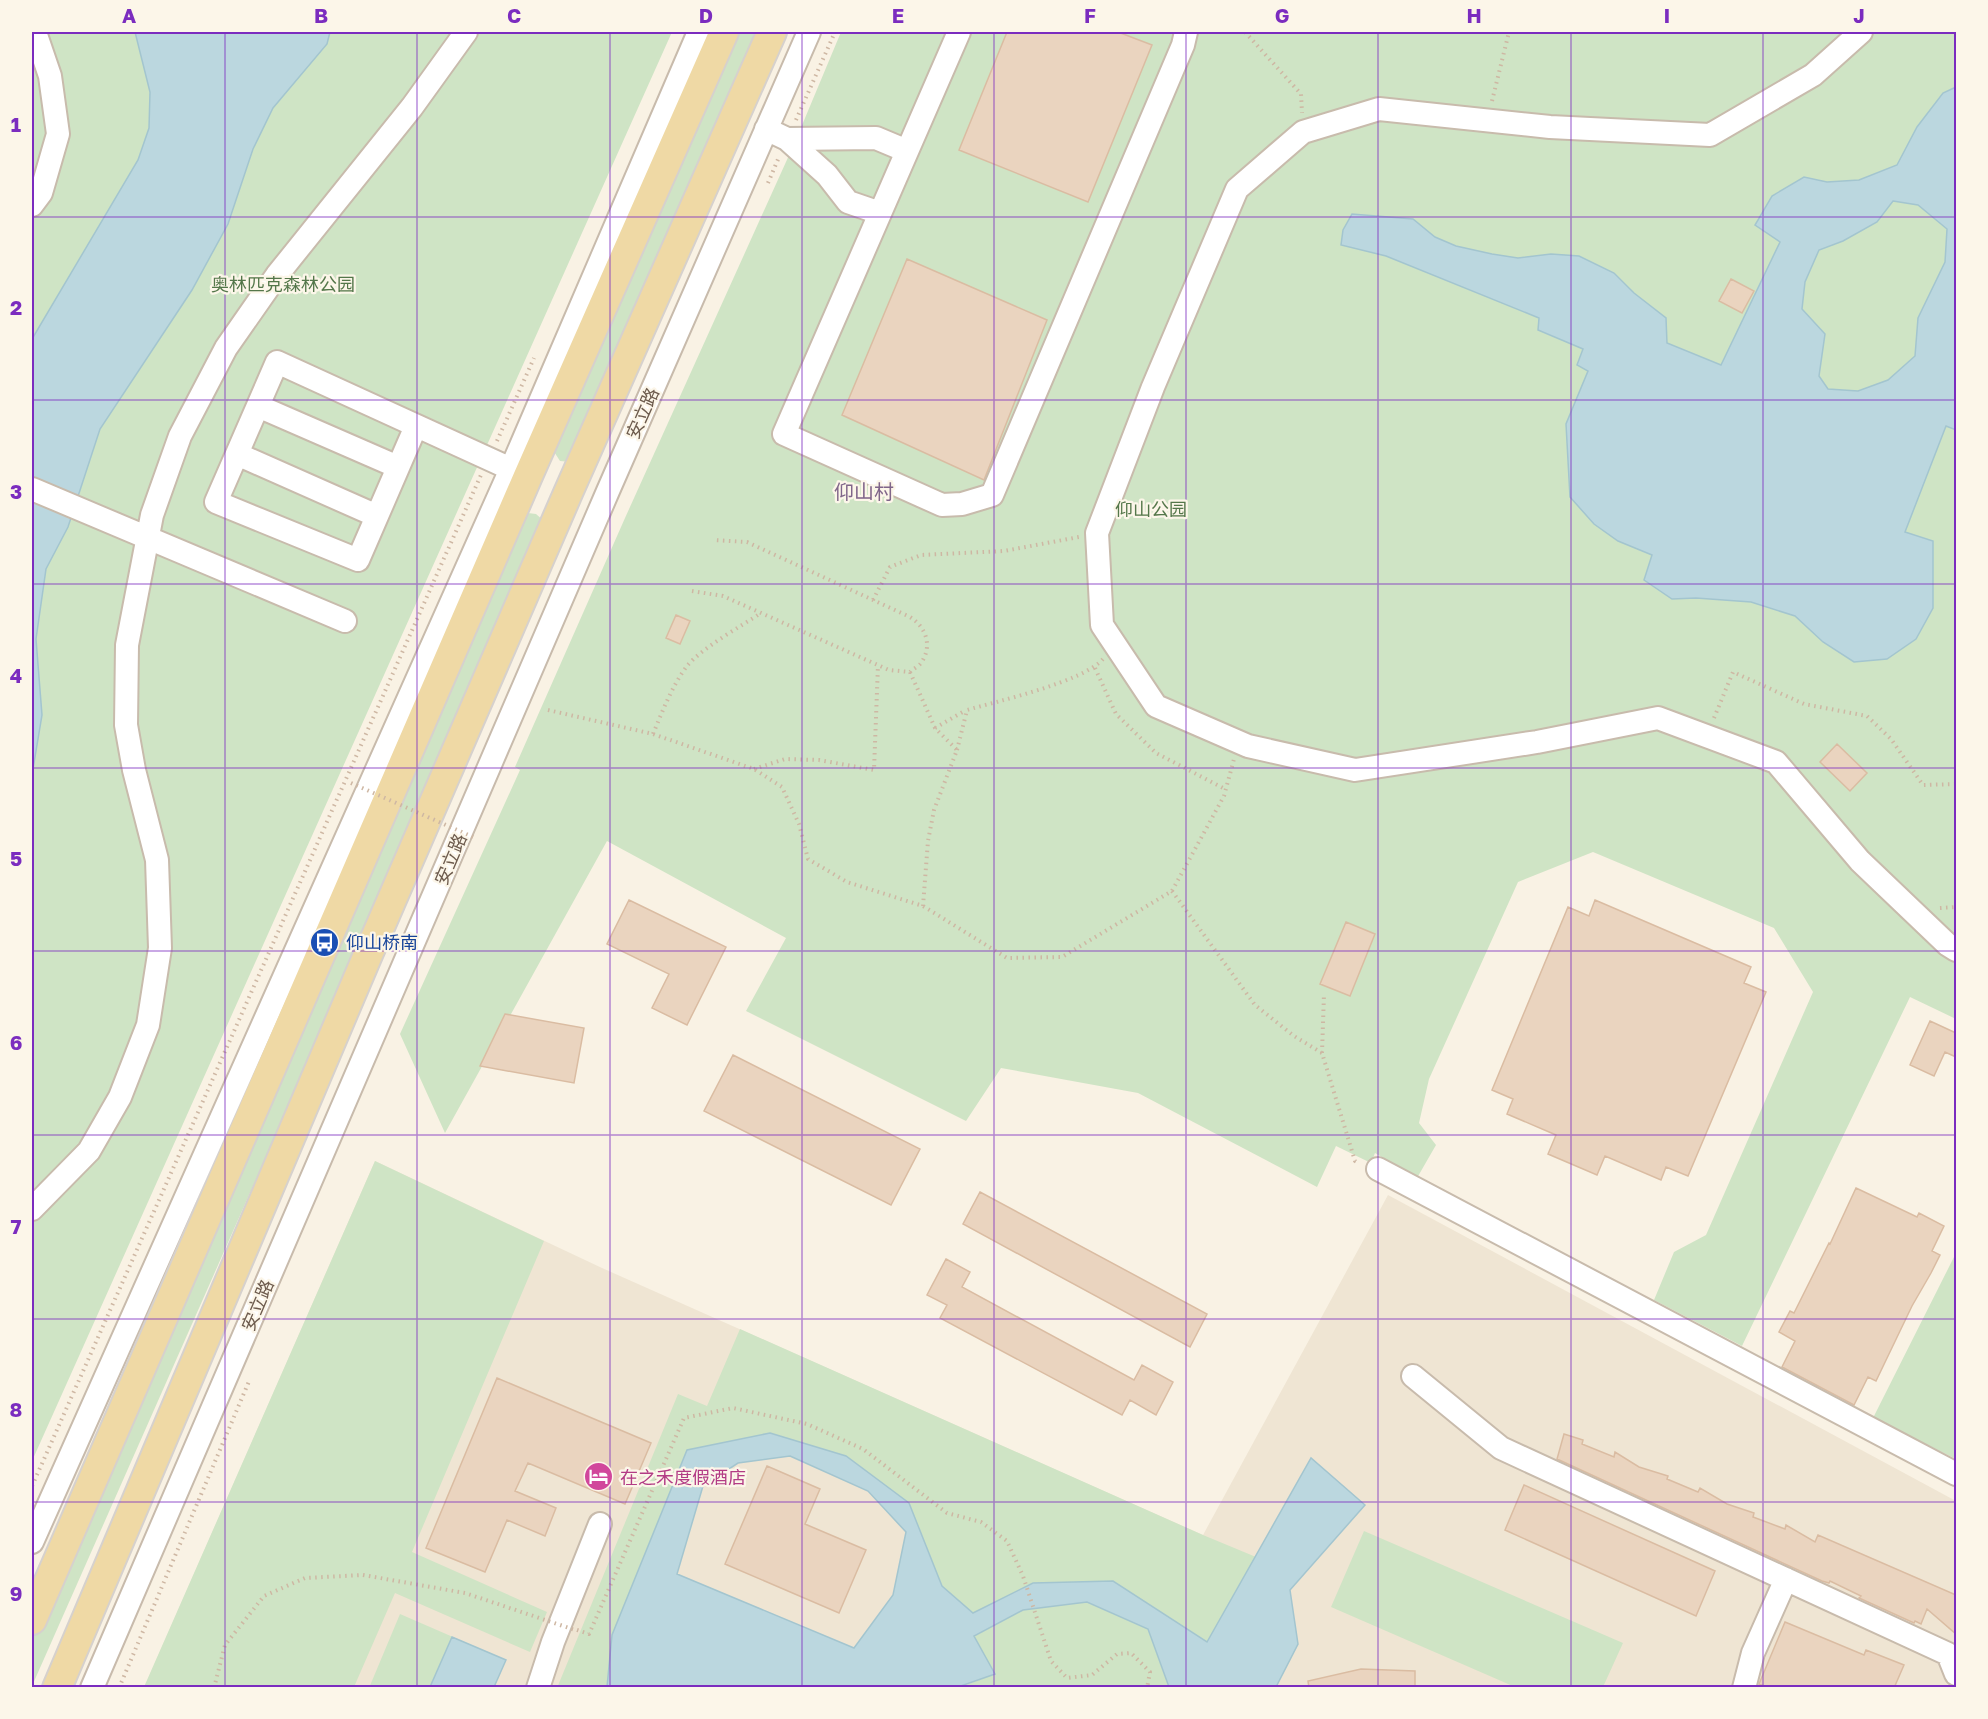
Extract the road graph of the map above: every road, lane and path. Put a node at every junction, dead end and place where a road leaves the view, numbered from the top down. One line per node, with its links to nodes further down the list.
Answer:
1 (35, 32): 17 (street)
2 (466, 32): 29 (street)
3 (699, 32): 25 (street)
4 (724, 32): 64 (main road)
5 (772, 32): 66 (main road, 安立路)
6 (809, 32): 13 (street, 安立路)
7 (959, 32): 16 (street)
8 (1186, 32): 18 (street)
9 (1245, 32): 14 (path)
10 (1509, 32): 12 (path)
11 (1861, 32): 12 (street)
12 (1488, 120): 14 (street)
13 (766, 129): 15 (street); 67 (street, 安立路)
14 (1303, 132): 28 (street)
15 (787, 139): 16 (street); 18 (street)
16 (907, 151): 18 (street)
17 (32, 205)
18 (880, 213)
19 (537, 352): 23 (path)
20 (258, 406): 21 (street); 22 (street); 24 (street)
21 (416, 426): 23 (street); 24 (street)
22 (237, 454): 27 (street); 27 (street)
23 (488, 459): 25 (street); 60 (path)
24 (398, 467): 27 (street)
25 (511, 469): 62 (street)
26 (32, 489): 29 (street)
27 (377, 516)
28 (1097, 533): 32 (path); 35 (street)
29 (147, 537): 34 (street); 57 (street)
30 (713, 540): 32 (path)
31 (692, 591): 33 (path)
32 (873, 600): 38 (path)
33 (761, 613): 36 (path); 42 (path)
34 (345, 621)
35 (1115, 645): 37 (path); 44 (street)
36 (878, 665): 38 (path); 46 (path)
37 (1095, 668): 40 (path); 49 (path)
38 (910, 672): 41 (path)
39 (548, 710): 42 (path)
40 (967, 710): 41 (path); 45 (path)
41 (935, 728): 45 (path)
42 (653, 734): 46 (path)
43 (1707, 736): 44 (street); 48 (path); 53 (street)
44 (1239, 743): 49 (path)
45 (957, 750): 52 (path)
46 (754, 769): 52 (path)
47 (351, 783): 50 (path, bridge)
48 (1956, 784)
49 (1225, 789): 51 (path)
50 (473, 837)
51 (1172, 891): 52 (path); 55 (path)
52 (922, 906)
53 (1956, 950)
54 (1324, 994): 55 (path)
55 (1322, 1053): 56 (path)
56 (1378, 1169): 59 (street)
57 (32, 1209)
58 (1413, 1376): 63 (street)
59 (1956, 1474)
60 (32, 1486)
61 (600, 1524): 69 (street)
62 (32, 1542)
63 (1786, 1579): 65 (street); 71 (street)
64 (32, 1620)
65 (1956, 1674)
66 (57, 1688)
67 (92, 1688)
68 (214, 1688): 70 (path, bridge)
69 (538, 1688)
70 (1147, 1688)
71 (1744, 1688)

